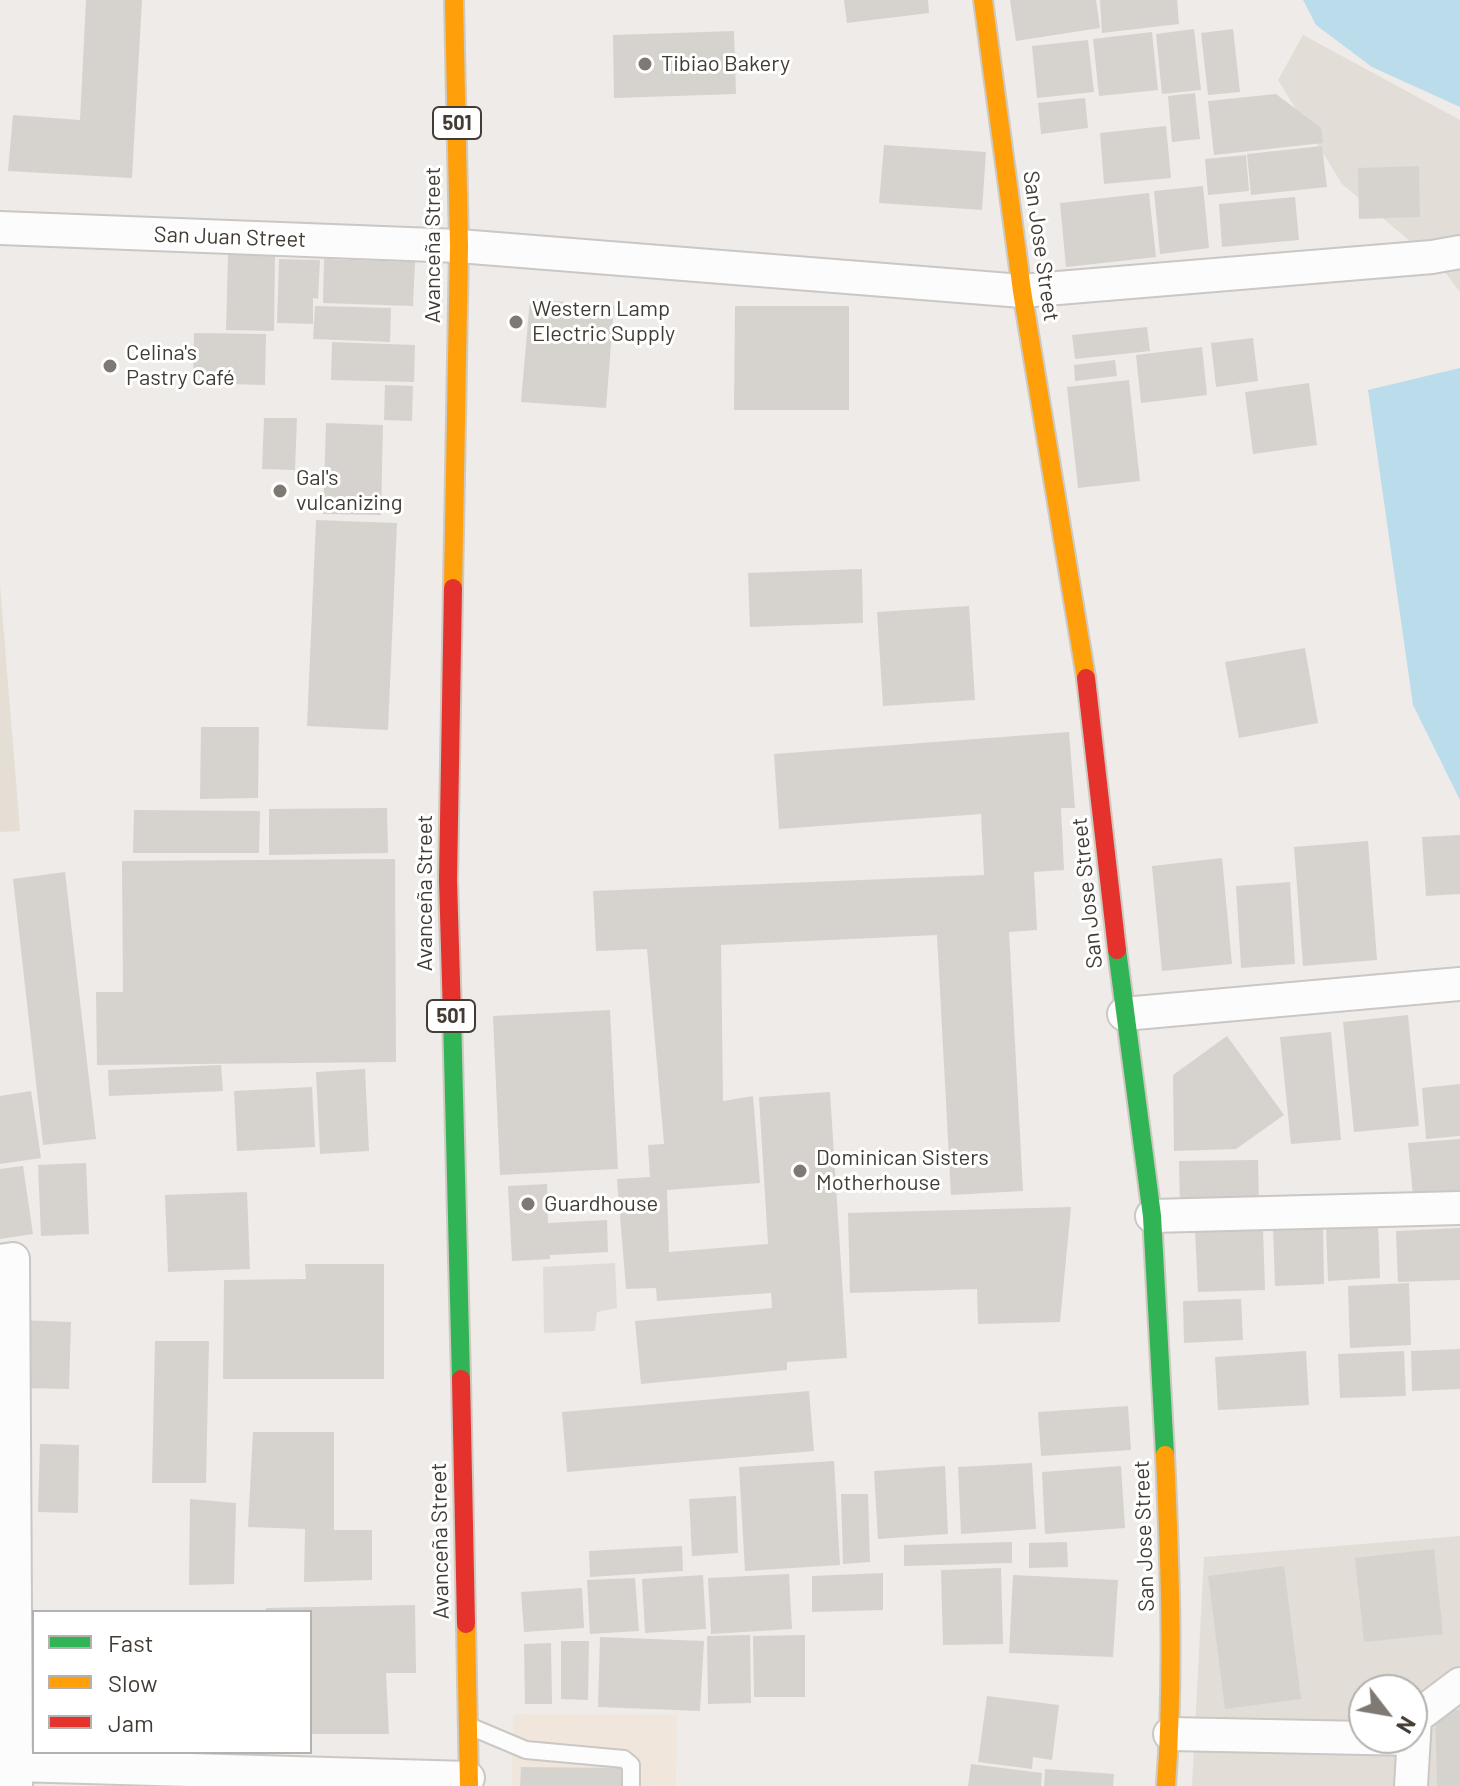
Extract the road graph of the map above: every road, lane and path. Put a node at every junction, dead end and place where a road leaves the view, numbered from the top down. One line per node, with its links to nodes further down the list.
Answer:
1 (454, 0): 4 (street, Avanceña Street / 501)
2 (983, 0): 6 (street, San Jose Street)
3 (0, 228): 4 (street, San Juan Street)
4 (459, 246): 6 (street, San Juan Street); 14 (street, Avanceña Street / 501)
5 (1460, 252): 6 (street, San Juan Street)
6 (1022, 291): 8 (street, San Jose Street)
7 (1460, 984): 8 (street)
8 (1124, 1014): 10 (street, San Jose Street)
9 (1460, 1208): 10 (street)
10 (1152, 1216): 15 (street, San Jose Street)
11 (0, 1261): 18 (street)
12 (1460, 1684): 13 (street)
13 (1428, 1708)
14 (468, 1726): 19 (street, Avanceña Street / 501); 20 (lane)
15 (1170, 1734): 16 (street); 21 (street, San Jose Street)
16 (1348, 1738)
17 (1413, 1754): 22 (street)
18 (16, 1776): 19 (street)
19 (468, 1782)
20 (631, 1786)
21 (1166, 1786)
22 (1411, 1786)

